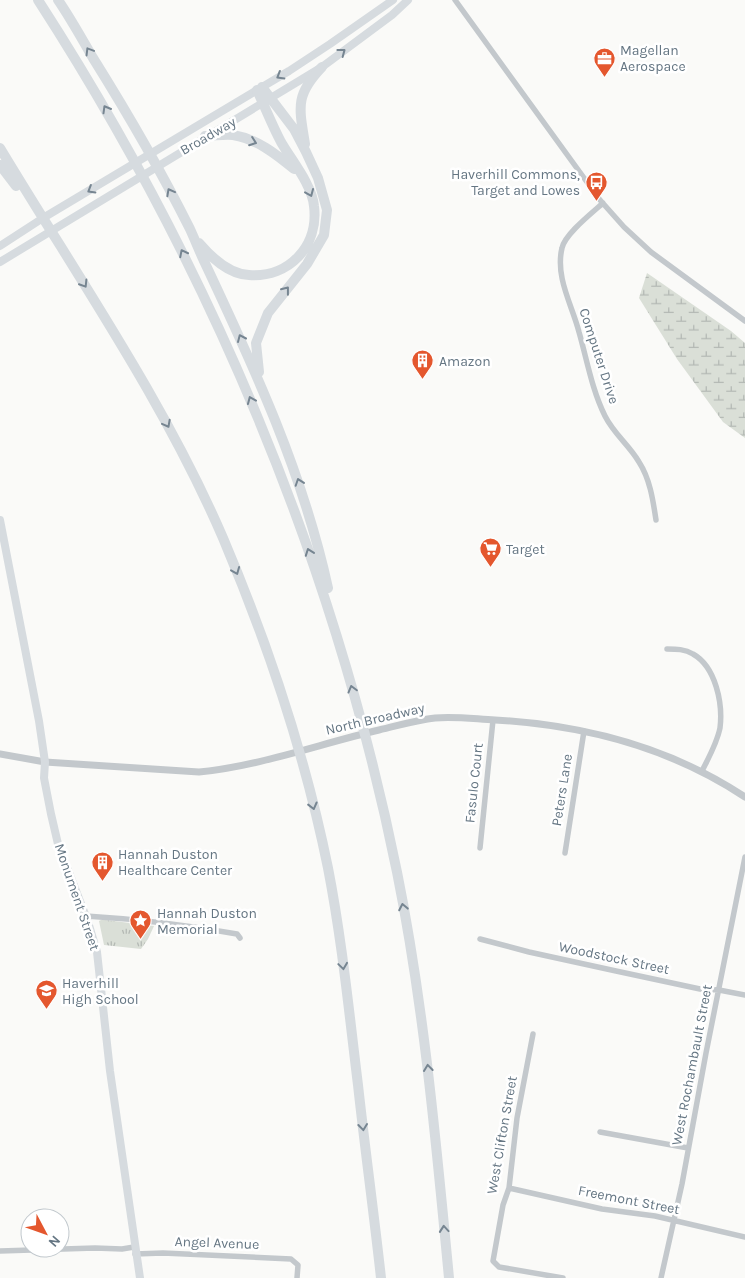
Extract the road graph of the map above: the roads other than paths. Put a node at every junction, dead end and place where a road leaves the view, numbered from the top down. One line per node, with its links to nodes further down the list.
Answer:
1 (38, 0): 23 (highway, one-way to 1)
2 (58, 0): 16 (highway, one-way to 2)
3 (393, 0): 7 (main road, Broadway, one-way to 7)
4 (408, 0): 6 (main road, Broadway, one-way to 4)
5 (454, 0): 14 (street)
6 (322, 67): 8 (main road, Broadway); 11 (highway)
7 (260, 89): 8 (highway); 17 (main road, Broadway, one-way to 17)
8 (268, 101): 9 (main road, Broadway); 11 (highway); 13 (highway)
9 (205, 136): 13 (highway, one-way to 13); 18 (main road, Broadway)
10 (0, 148): 15 (highway)
11 (306, 152): 20 (highway, one-way to 11)
12 (0, 165): 15 (highway)
13 (301, 176): 16 (highway, one-way to 16)
14 (602, 203): 19 (street); 22 (street, Computer Drive)
15 (48, 227): 49 (highway, one-way to 49)
16 (193, 236): 20 (highway, one-way to 16)
17 (0, 246)
18 (0, 262)
19 (745, 321)
20 (260, 383): 23 (highway, one-way to 20)
21 (0, 520): 28 (main road, Monument Street)
22 (656, 520)
23 (335, 631): 50 (highway, one-way to 23)
24 (667, 649): 29 (street)
25 (493, 720): 26 (street, North Broadway); 28 (street, North Broadway); 31 (street, Fasulo Court)
26 (584, 731): 29 (street, North Broadway); 32 (street, Peters Lane)
27 (0, 754): 28 (street, North Broadway)
28 (45, 762): 34 (main road, Monument Street)
29 (702, 771): 30 (street, North Broadway)
30 (745, 797)
31 (480, 848)
32 (565, 854)
33 (745, 857): 37 (street, West Rochambault Street)
34 (86, 916): 35 (street); 45 (main road, Monument Street)
35 (240, 938)
36 (480, 939): 37 (street, Woodstock Street)
37 (719, 990): 38 (street, Woodstock Street); 41 (street, West Rochambault Street)
38 (745, 996)
39 (533, 1034): 42 (street, West Clifton Street)
40 (600, 1132): 41 (street)
41 (688, 1148): 43 (street, West Rochambault Street)
42 (508, 1188): 43 (street, Freemont Street); 51 (street, West Clifton Street)
43 (674, 1221): 44 (street, Freemont Street); 52 (street, West Rochambault Street)
44 (745, 1237)
45 (135, 1250): 46 (street, Angel Avenue); 47 (main road, Monument Street); 48 (street, Angel Avenue)
46 (0, 1251)
47 (140, 1278)
48 (297, 1278)
49 (380, 1278)
50 (449, 1278)
51 (563, 1278)
52 (661, 1278)

